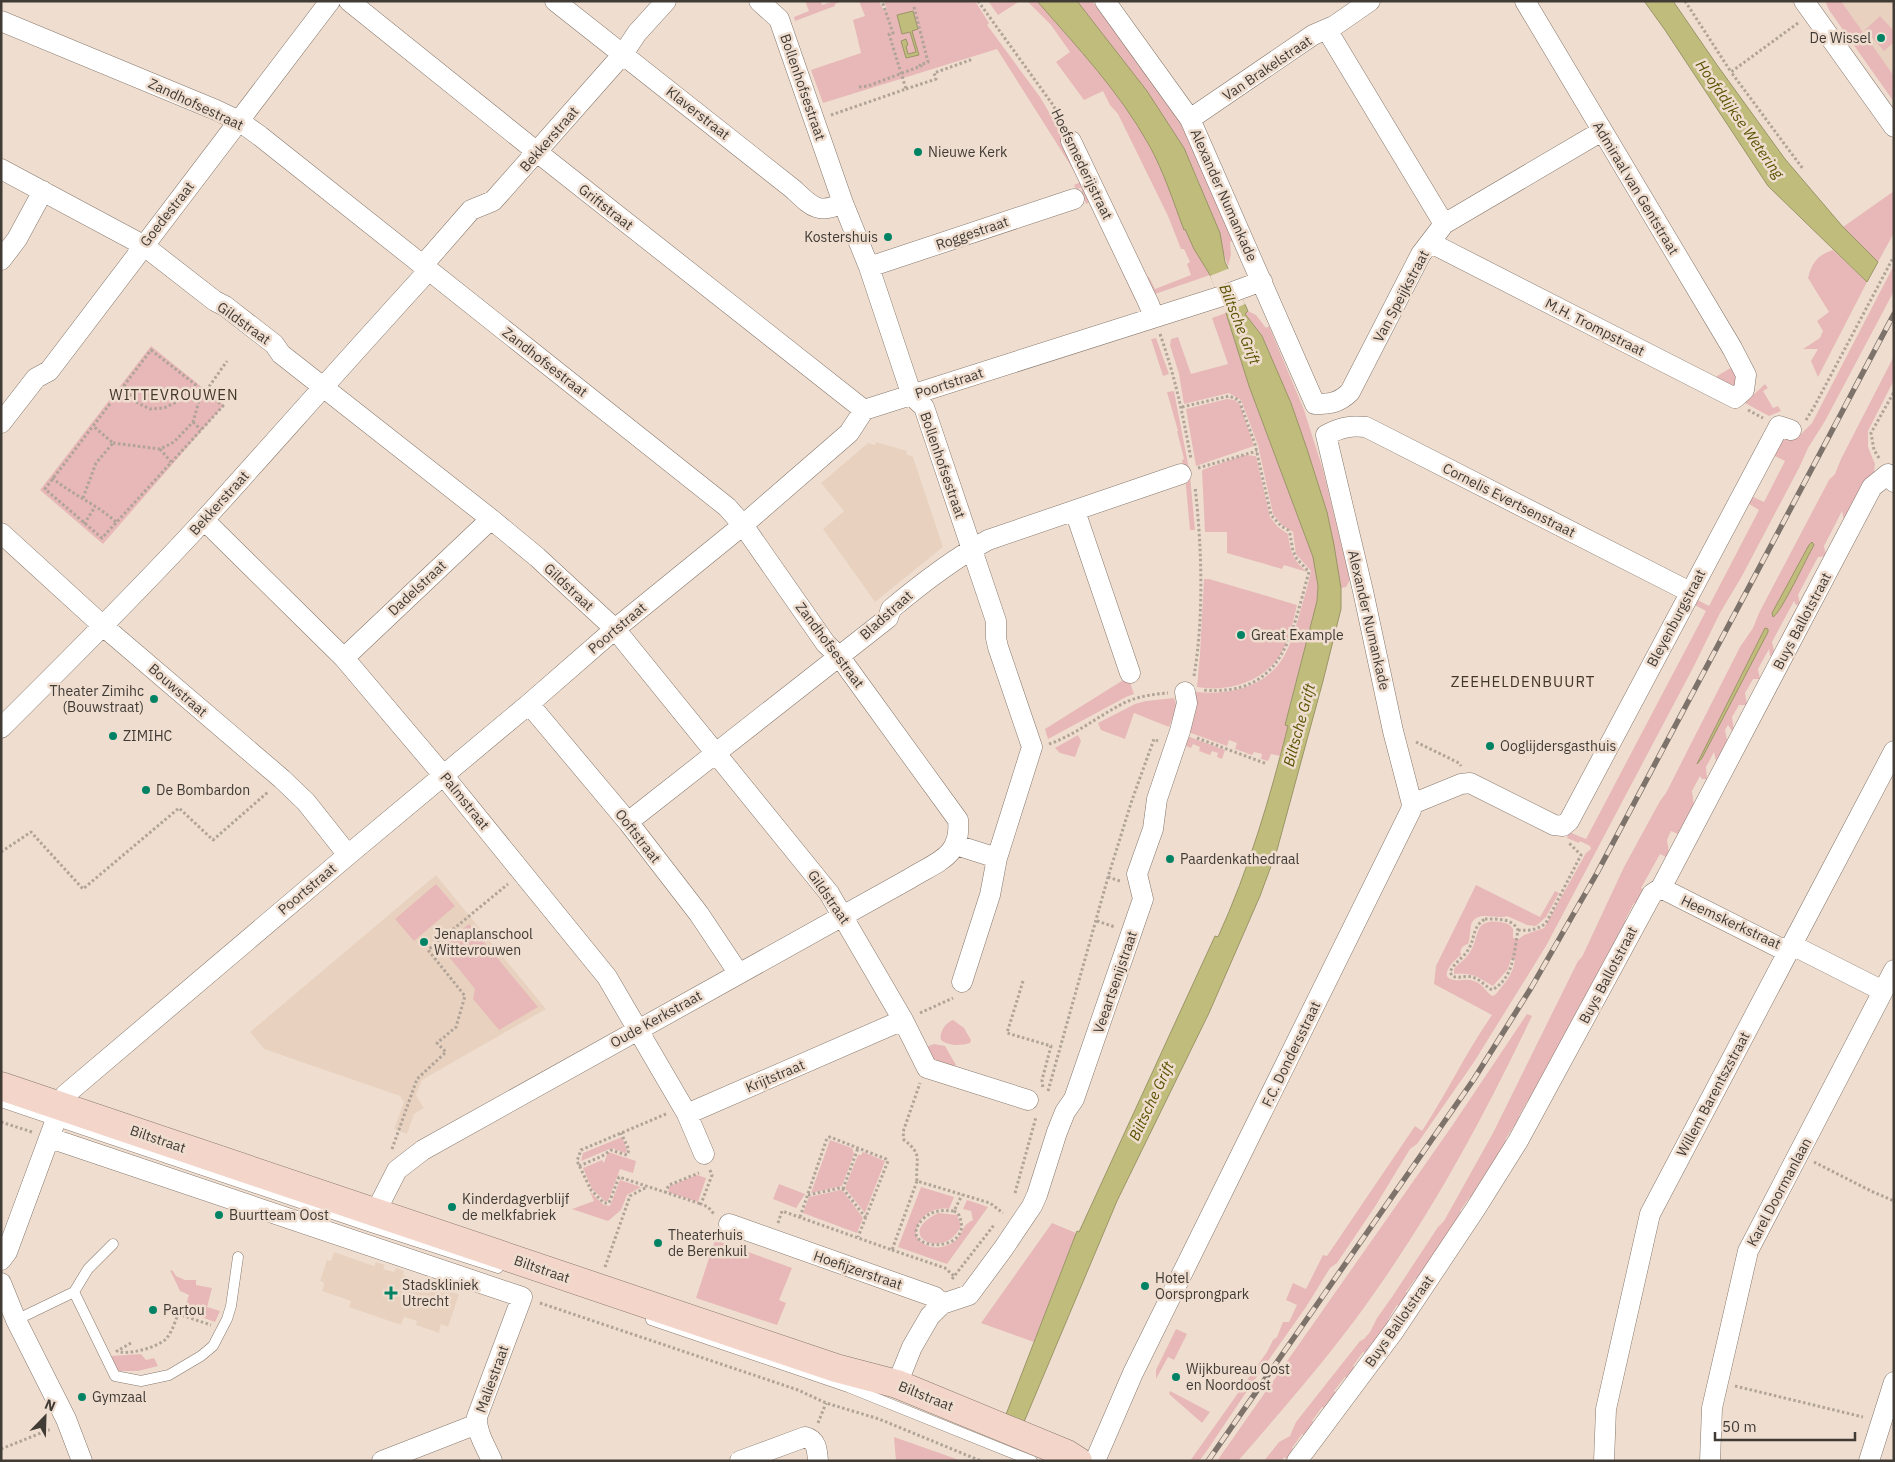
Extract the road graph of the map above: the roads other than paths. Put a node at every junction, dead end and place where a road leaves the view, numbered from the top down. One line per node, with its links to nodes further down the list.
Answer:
1 (330, 1): 14 (street, Goedestraat)
2 (349, 1): 18 (street, Griftstraat)
3 (556, 1): 12 (street, Klaverstraat)
4 (666, 1): 12 (street, Bekkerstraat)
5 (759, 1): 22 (street, Bollenhofsestraat)
6 (1105, 1): 13 (street, Alexander Numankade)
7 (1370, 1): 11 (street, Van Brakelstraat)
8 (1525, 1): 16 (street, Admiraal van Gentstraat)
9 (1808, 7): 15 (street)
10 (1, 21): 14 (street, Zandhofsestraat)
11 (1327, 30): 13 (street, Van Brakelstraat); 23 (street)
12 (623, 54): 18 (street, Bekkerstraat); 22 (street, Klaverstraat)
13 (1190, 120): 29 (street, Alexander Numankade)
14 (239, 121): 25 (street, Goedestraat); 28 (street, Zandhofsestraat)
15 (1894, 127)
16 (1602, 131): 23 (street, Van Speijkstraat); 33 (street, Admiraal van Gentstraat)
17 (1071, 141): 30 (street, Hoefsmederijstraat)
18 (537, 152): 28 (street, Bekkerstraat); 35 (street, Griftstraat)
19 (1, 169): 20 (street, Gildstraat)
20 (44, 191): 25 (street, Gildstraat); 26 (street)
21 (1074, 199): 27 (street, Roggestraat)
22 (843, 203): 27 (street, Bollenhofsestraat)
23 (1444, 224): 24 (street, Van Speijkstraat)
24 (1431, 243): 33 (street, M.H. Trompstraat); 34 (street, Van Speijkstraat)
25 (143, 245): 31 (street, Gildstraat); 36 (street, Goedestraat)
26 (1, 260)
27 (869, 267): 32 (street, Bollenhofsestraat)
28 (426, 268): 31 (street, Bekkerstraat); 44 (street, Zandhofsestraat)
29 (1262, 281): 30 (street, Poortstraat); 34 (street, Alexander Numankade)
30 (1154, 317): 32 (street, Poortstraat)
31 (322, 386): 42 (street, Gildstraat); 43 (street, Bekkerstraat)
32 (912, 396): 35 (street, Poortstraat); 46 (street, Bollenhofsestraat)
33 (1735, 398)
34 (1315, 404)
35 (864, 410): 44 (street, Poortstraat)
36 (1, 423)
37 (1785, 428): 47 (street, Bleyenburgstraat)
38 (1326, 435): 47 (street, Cornelis Evertsenstraat); 59 (street, Alexander Numankade)
39 (1190, 471): 41 (street, Bladstraat)
40 (1891, 478): 64 (street, Buys Ballotstraat)
41 (1075, 511): 46 (street, Bladstraat); 52 (street)
42 (491, 518): 49 (street, Gildstraat); 51 (street, Dadelstraat)
43 (204, 520): 48 (street, Bekkerstraat); 51 (street, Palmstraat)
44 (742, 524): 49 (street, Poortstraat); 50 (street, Zandhofsestraat)
45 (1, 533): 48 (street, Bouwstraat)
46 (972, 549): 50 (street, Bladstraat); 63 (street, Bollenhofsestraat)
47 (1690, 592): 59 (street, Bleyenburgstraat)
48 (103, 626): 55 (street, Bekkerstraat); 62 (street, Bouwstraat)
49 (615, 629): 54 (street, Poortstraat); 57 (street, Gildstraat)
50 (840, 656): 57 (street, Bladstraat); 61 (street, Zandhofsestraat)
51 (344, 658): 58 (street, Palmstraat)
52 (1130, 673)
53 (1187, 690): 88 (street, Veeartsenijstraat)
54 (529, 704): 58 (street, Poortstraat); 60 (street, Ooftstraat)
55 (1, 728)
56 (1894, 751): 66 (street, Willem Barentszstraat)
57 (715, 754): 60 (street, Bladstraat); 65 (street, Gildstraat)
58 (443, 775): 62 (street, Poortstraat); 72 (street, Palmstraat)
59 (1412, 804): 102 (street, F.C. Dondersstraat)
60 (628, 822): 68 (street, Ooftstraat)
61 (956, 844): 63 (street); 65 (street, Oude Kerkstraat)
62 (348, 855): 77 (street, Poortstraat)
63 (997, 858): 69 (street)
64 (1661, 888): 66 (street, Heemskerkstraat); 103 (street, Buys Ballotstraat)
65 (843, 915): 68 (street, Oude Kerkstraat); 71 (street, Gildstraat)
66 (1789, 947): 70 (street, Heemskerkstraat); 104 (street, Willem Barentszstraat)
67 (1894, 970): 70 (street, Karel Doormanlaan)
68 (739, 974): 72 (street, Oude Kerkstraat)
69 (962, 982)
70 (1883, 991): 105 (street, Karel Doormanlaan)
71 (904, 1020): 74 (street, Gildstraat); 76 (street, Krijtstraat)
72 (638, 1029): 76 (street, Palmstraat); 79 (street, Oude Kerkstraat)
73 (1, 1086): 77 (street, Biltstraat)
74 (1038, 1100)
75 (1, 1102): 77 (lane, Biltstraat)
76 (684, 1110): 78 (street)
77 (56, 1121): 79 (street, Biltstraat); 83 (street, Poortstraat); 84 (lane, Biltstraat); 87 (street, Biltstraat)
78 (706, 1162)
79 (374, 1213): 92 (street, Biltstraat)
80 (729, 1224): 88 (street, Hoefijzerstraat)
81 (113, 1244): 86 (lane)
82 (238, 1258): 86 (lane)
83 (1, 1260)
84 (509, 1272)
85 (1, 1283): 90 (street)
86 (74, 1292): 90 (lane)
87 (522, 1297): 93 (street, Maliestraat)
88 (938, 1301): 92 (street)
89 (640, 1316): 94 (lane, Biltstraat)
90 (16, 1320): 95 (street)
91 (1894, 1382): 106 (street)
92 (896, 1384): 94 (street, Biltstraat)
93 (477, 1424): 96 (street); 97 (street, Maliestraat)
94 (1006, 1440): 100 (lane, Biltstraat); 101 (street, Biltstraat)
95 (82, 1461)
96 (382, 1461)
97 (492, 1461)
98 (740, 1461): 99 (street)
99 (818, 1461)
100 (1032, 1461)
101 (1078, 1461)
102 (1095, 1461)
103 (1297, 1461)
104 (1604, 1461)
105 (1710, 1461)
106 (1869, 1461)

